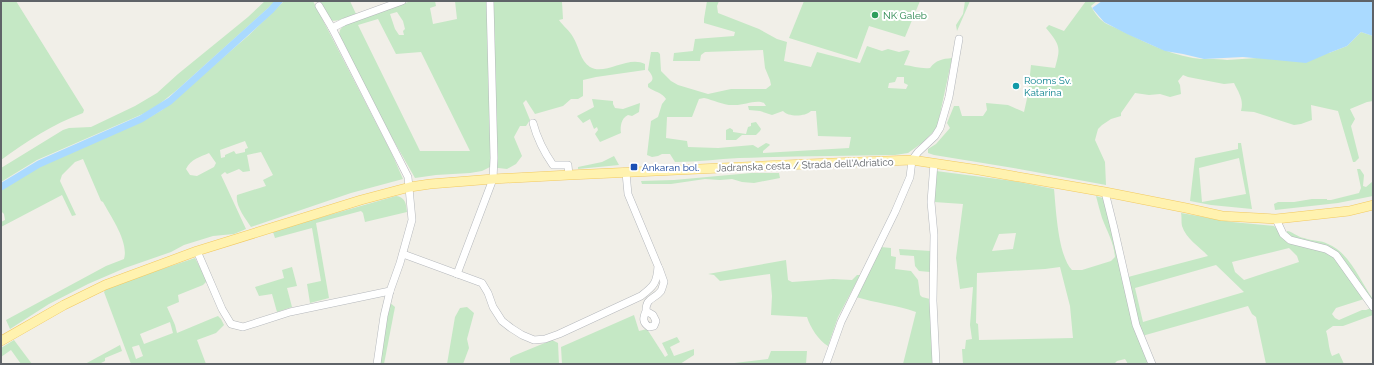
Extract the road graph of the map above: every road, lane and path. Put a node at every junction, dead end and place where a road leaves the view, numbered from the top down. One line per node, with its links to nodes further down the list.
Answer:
1 (402, 1): 4 (street)
2 (490, 1): 11 (street)
3 (319, 6): 4 (street)
4 (332, 28): 12 (street)
5 (959, 39): 7 (street)
6 (533, 122): 10 (street)
7 (912, 160): 8 (main road, Jadranska cesta / Strada dell'Adriatico); 9 (main road, Jadranska cesta / Strada dell'Adriatico); 25 (street)
8 (934, 163): 13 (main road, Jadranska cesta / Strada dell'Adriatico); 26 (street)
9 (626, 173): 10 (main road, Jadranska cesta / Strada dell'Adriatico); 18 (street)
10 (569, 175): 11 (main road, Jadranska cesta / Strada dell'Adriatico)
11 (493, 179): 12 (main road, Jadranska cesta / Strada dell'Adriatico); 19 (street)
12 (410, 187): 16 (main road, Jadranska cesta / Strada dell'Adriatico); 17 (street)
13 (1105, 192): 15 (main road, Jadranska cesta / Strada dell'Adriatico); 27 (street)
14 (1373, 205): 15 (main road, Jadranska cesta / Strada dell'Adriatico)
15 (1276, 219): 21 (street)
16 (197, 251): 20 (street); 23 (main road, Jadranska cesta / Strada dell'Adriatico)
17 (403, 254): 19 (street); 20 (street)
18 (658, 266): 19 (street); 22 (street)
19 (457, 274)
20 (390, 291): 24 (street)
21 (1373, 307)
22 (646, 310)
23 (1, 341)
24 (377, 364)
25 (826, 364)
26 (936, 364)
27 (1152, 364)

